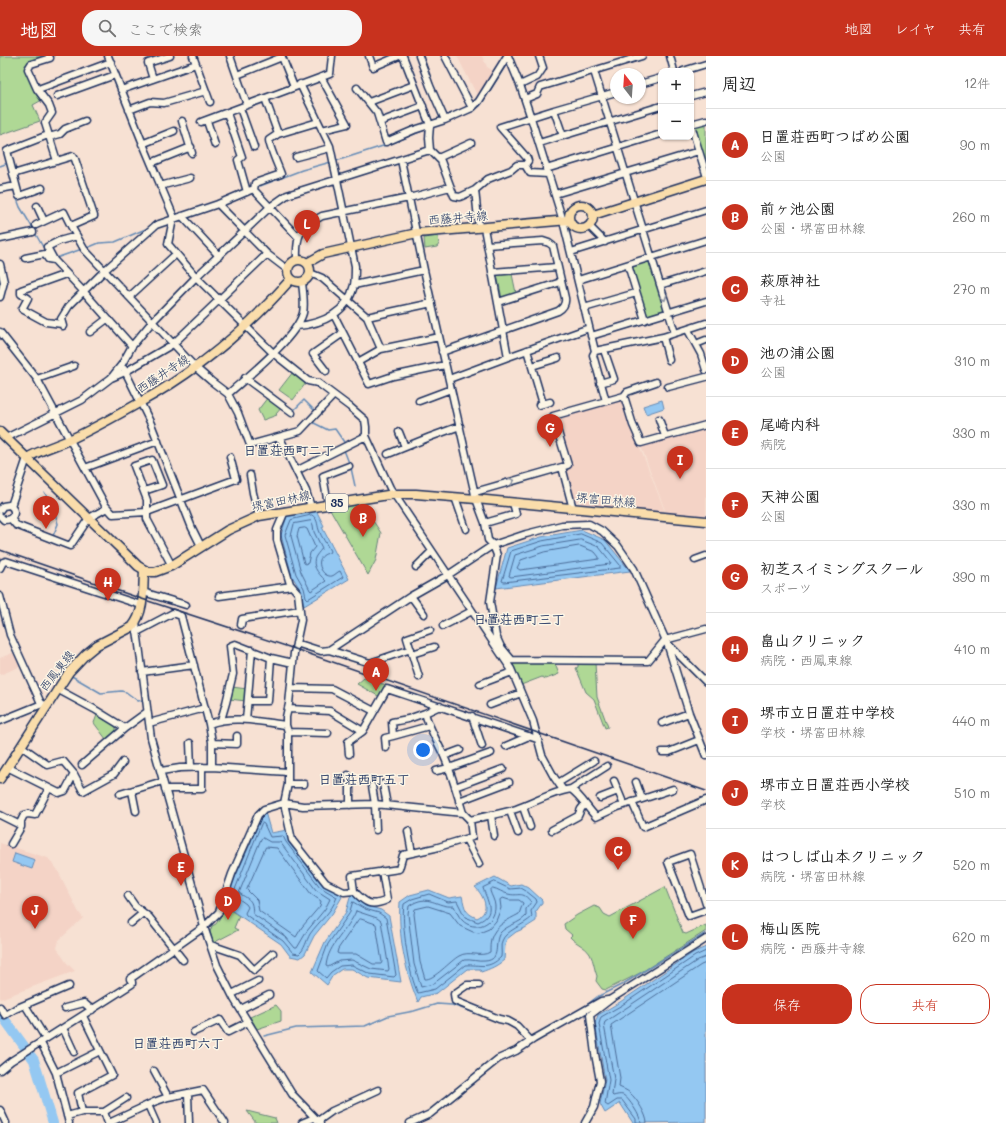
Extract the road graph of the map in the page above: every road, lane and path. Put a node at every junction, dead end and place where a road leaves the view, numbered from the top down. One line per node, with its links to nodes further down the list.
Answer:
1 (49, 56): 68 (street)
2 (108, 56): 17 (street)
3 (170, 56): 26 (street)
4 (193, 56): 18 (street)
5 (230, 56): 24 (street)
6 (332, 56): 25 (street)
7 (369, 56): 8 (street)
8 (399, 56)
9 (403, 56): 30 (street)
10 (419, 56): 54 (street)
11 (445, 56): 49 (street)
12 (507, 56): 31 (street); 49 (street)
13 (539, 56): 31 (street)
14 (642, 56): 16 (street)
15 (670, 56): 20 (street)
16 (622, 59): 22 (street)
17 (110, 62): 23 (street); 32 (street)
18 (196, 64): 26 (street); 35 (street)
19 (706, 64): 21 (street)
20 (673, 68)
21 (692, 68)
22 (594, 71): 40 (street); 42 (street)
23 (115, 75): 34 (street); 39 (street)
24 (237, 75): 29 (street); 45 (street)
25 (321, 77): 29 (street); 63 (street)
26 (153, 79): 34 (street)
27 (658, 79): 28 (street)
28 (646, 82)
29 (297, 85): 41 (street); 58 (street)
30 (414, 85): 44 (street); 46 (street)
31 (520, 85): 42 (street)
32 (41, 88)
33 (357, 88): 44 (street)
34 (121, 90): 50 (street)
35 (206, 91): 43 (street); 50 (street)
36 (706, 92): 38 (street)
37 (610, 94): 40 (street)
38 (694, 95)
39 (57, 96)
40 (602, 96): 51 (street); 60 (street)
41 (265, 98): 45 (street); 65 (street)
42 (525, 99): 53 (street)
43 (210, 102)
44 (369, 102): 59 (street)
45 (247, 105): 48 (street)
46 (423, 106): 59 (street); 62 (street)
47 (658, 107): 60 (street)
48 (240, 108): 52 (street); 74 (street)
49 (472, 108): 54 (street)
50 (129, 110): 72 (street)
51 (554, 110): 53 (street); 69 (street)
52 (227, 113): 73 (street); 98 (street)
53 (531, 118): 71 (street); 84 (street)
54 (445, 120): 62 (street)
55 (706, 120): 61 (street)
56 (85, 121): 68 (street)
57 (182, 121): 83 (street)
58 (318, 122): 63 (street); 65 (street)
59 (380, 122): 62 (street)
60 (610, 122): 69 (street); 75 (street)
61 (694, 124)
62 (430, 125): 77 (street)
63 (322, 130): 76 (street)
64 (174, 131): 72 (street)
65 (278, 134): 98 (street)
66 (658, 135): 75 (street)
67 (694, 135): 78 (street)
68 (49, 136): 82 (street); 86 (street)
69 (563, 136): 71 (street)
70 (471, 143): 80 (street)
71 (539, 143): 85 (street)
72 (142, 144): 83 (street)
73 (215, 145)
74 (254, 147)
75 (617, 147): 85 (street); 87 (street)
76 (330, 148): 79 (street); 90 (street)
77 (430, 150): 80 (street); 81 (street)
78 (699, 152): 87 (street); 88 (street)
79 (296, 157)
80 (438, 158): 94 (street)
81 (401, 160): 90 (street); 100 (street)
82 (57, 161): 86 (street); 113 (street)
83 (151, 163): 93 (street)
84 (525, 165): 85 (street); 97 (street)
85 (547, 172): 99 (street)
86 (13, 174): 92 (street)
87 (625, 174): 99 (street); 101 (street)
88 (706, 174)
89 (190, 178): 93 (street)
90 (337, 179): 104 (street); 106 (street)
91 (706, 180): 101 (main road)
92 (16, 186): 95 (street); 96 (street)
93 (160, 186): 109 (street)
94 (450, 187): 97 (street); 100 (street)
95 (42, 188)
96 (0, 189)
97 (475, 190): 115 (street)
98 (251, 191): 102 (street); 104 (street)
99 (555, 194): 110 (street)
100 (409, 198): 106 (street); 119 (street)
101 (634, 202): 107 (main road); 117 (street)
102 (218, 204): 108 (street); 116 (street)
103 (37, 206): 111 (street)
104 (270, 208): 116 (street); 121 (street)
105 (706, 210): 117 (street)
106 (344, 211): 121 (street); 126 (street)
107 (593, 215): 110 (main road); 114 (main road)
108 (182, 216): 109 (street); 130 (street)
109 (173, 219): 128 (street); 139 (street)
110 (566, 220): 114 (main road); 115 (main road, 西藤井寺線); 127 (street)
111 (44, 221): 112 (street); 113 (street)
112 (36, 225)
113 (71, 226): 120 (street)
114 (589, 226): 124 (street)
115 (481, 228): 119 (main road, 西藤井寺線); 125 (street)
116 (245, 230): 129 (street); 130 (street)
117 (642, 230): 124 (street); 131 (street)
118 (33, 232): 122 (street)
119 (417, 233): 126 (main road, 西藤井寺線); 141 (street)
120 (77, 236): 133 (street); 139 (street)
121 (298, 237): 134 (street)
122 (0, 239)
123 (706, 240): 131 (street)
124 (605, 242): 127 (street)
125 (487, 245): 138 (street); 144 (street)
126 (351, 248): 135 (main road, 西藤井寺線); 152 (street)
127 (572, 252): 149 (street)
128 (176, 254): 147 (street); 157 (street)
129 (267, 254): 140 (street); 159 (street)
130 (219, 256): 147 (street)
131 (651, 257): 137 (street); 153 (street)
132 (25, 258): 133 (street)
133 (54, 260): 145 (street)
134 (297, 260): 135 (main road); 140 (main road)
135 (307, 263): 146 (main road)
136 (0, 264): 143 (street)
137 (628, 264): 149 (street); 155 (street)
138 (558, 267): 144 (street); 151 (street)
139 (105, 270): 154 (street); 157 (street)
140 (288, 270): 148 (main road)
141 (424, 270): 152 (street); 162 (street)
142 (706, 271): 153 (street)
143 (1, 272): 156 (street)
144 (492, 272): 161 (street)
145 (66, 274): 154 (street); 154 (street)
146 (310, 274): 150 (main road); 158 (street)
147 (196, 277): 159 (street); 169 (street)
148 (291, 279): 150 (main road); 172 (main road, 西藤井寺線)
149 (578, 280): 163 (street)
150 (302, 282): 171 (street)
151 (561, 282): 161 (street); 174 (street)
152 (354, 285): 158 (street)
153 (660, 285): 164 (street, one-way to 164)
154 (84, 292): 167 (street)
155 (636, 292): 163 (street); 168 (street)
156 (0, 297)
157 (129, 297): 169 (street)
158 (348, 300): 165 (street); 166 (street)
159 (219, 301): 172 (street); 184 (street)
160 (706, 301): 164 (street)
161 (498, 302): 174 (street)
162 (432, 303): 166 (street); 181 (street)
163 (584, 308): 173 (street)
164 (669, 313): 168 (street); 178 (street)
165 (334, 315): 171 (street); 179 (street)
166 (367, 317): 187 (street)
167 (108, 319): 177 (street); 186 (street)
168 (644, 320): 180 (street)
169 (152, 322): 184 (street); 186 (street)
170 (706, 324): 175 (street)
171 (297, 326): 192 (street)
172 (245, 327): 192 (street); 201 (main road, 西藤井寺線)
173 (589, 328): 180 (street); 188 (street)
174 (503, 330): 191 (street); 193 (street)
175 (688, 330): 178 (street); 185 (street)
176 (0, 332): 209 (street)
177 (90, 332)
178 (675, 333): 182 (street)
179 (343, 334): 196 (street); 203 (street)
180 (591, 336): 190 (street)
181 (439, 337): 187 (street); 191 (street)
182 (663, 337): 189 (street); 195 (street)
183 (706, 340): 185 (street)
184 (173, 344): 201 (street); 204 (street)
185 (696, 344): 202 (street)
186 (132, 346): 197 (street)
187 (381, 348): 196 (street)
188 (527, 350): 193 (street); 200 (street)
189 (604, 350): 190 (street); 211 (street)
190 (595, 351): 211 (street)
191 (442, 352): 198 (street)
192 (273, 353): 207 (street); 215 (street)
193 (508, 356): 208 (street)
194 (558, 358): 200 (street)
195 (669, 360)
196 (358, 362): 198 (street)
197 (122, 364): 204 (street); 206 (street)
198 (445, 364): 208 (street)
199 (74, 366): 209 (street)
200 (532, 366): 220 (street)
201 (196, 368): 214 (street); 219 (main road, 西藤井寺線)
202 (706, 370)
203 (326, 371)
204 (125, 372): 206 (street); 219 (street)
205 (706, 377): 212 (street)
206 (111, 378): 221 (street)
207 (245, 378): 214 (street); 222 (street)
208 (449, 379): 213 (street)
209 (37, 380): 221 (street)
210 (656, 382): 216 (street)
211 (600, 383): 218 (street)
212 (668, 387)
213 (451, 389): 217 (street); 225 (street)
214 (228, 394): 230 (street)
215 (334, 395): 228 (street); 230 (street)
216 (624, 396): 218 (street); 229 (street)
217 (419, 400)
218 (606, 401): 238 (street)
219 (140, 403): 231 (main road, 西藤井寺線); 232 (street)
220 (544, 404)
221 (56, 413): 227 (street); 231 (street)
222 (292, 413)
223 (659, 419): 229 (street)
224 (706, 425): 229 (street)
225 (460, 426): 233 (street); 244 (street)
226 (400, 432): 233 (street)
227 (3, 435): 236 (main road)
228 (366, 436): 240 (street); 243 (street)
229 (665, 436)
230 (280, 438): 240 (street)
231 (69, 440): 236 (main road, 西藤井寺線); 239 (street)
232 (158, 441): 239 (street); 246 (street)
233 (405, 447): 234 (street)
234 (388, 454)
235 (230, 457): 246 (street)
236 (27, 458): 249 (street); 259 (main road)
237 (349, 466): 248 (street)
238 (562, 467): 244 (street, one-way to 238); 252 (street)
239 (85, 468): 251 (street)
240 (296, 471): 250 (street)
241 (250, 475): 257 (street)
242 (144, 492): 242 (street); 254 (street)
243 (394, 494): 245 (main road, 堺富田林線 / 35); 248 (main road, 堺富田林線 / 35); 266 (street)
244 (476, 496): 245 (main road, 堺富田林線 / 35); 247 (main road, 堺富田林線 / 35); 262 (street)
245 (455, 497): 263 (street)
246 (181, 500): 254 (street); 265 (street)
247 (513, 503): 252 (main road, 堺富田林線 / 35); 262 (street)
248 (328, 504): 250 (main road, 堺富田林線 / 35)
249 (11, 506): 253 (street); 260 (street)
250 (311, 507): 255 (main road, 堺富田林線 / 35)
251 (107, 508): 254 (street); 259 (street)
252 (573, 509): 258 (main road, 堺富田林線 / 35)
253 (0, 510)
254 (147, 512): 269 (street)
255 (284, 512): 257 (main road, 堺富田林線 / 35); 274 (street)
256 (0, 516): 260 (street)
257 (258, 516): 265 (main road, 堺富田林線 / 35)
258 (589, 517): 261 (main road, 堺富田林線 / 35); 264 (street); 291 (street)
259 (89, 518): 260 (street); 272 (main road)
260 (11, 519)
261 (706, 522)
262 (485, 523): 264 (street)
263 (466, 529)
264 (494, 545): 273 (street); 298 (street)
265 (201, 546): 269 (main road, 堺富田林線 / 35)
266 (432, 551): 270 (street); 273 (street)
267 (706, 556): 268 (street)
268 (695, 560)
269 (172, 566): 272 (main road, 堺富田林線 / 35)
270 (416, 567)
271 (0, 568): 279 (street)
272 (144, 570): 275 (main road)
273 (448, 575): 278 (street); 282 (street)
274 (292, 586): 277 (street); 281 (street)
275 (143, 592): 279 (main road); 280 (street)
276 (0, 596): 284 (street)
277 (218, 596)
278 (411, 596): 283 (street); 295 (street)
279 (141, 604): 285 (main road)
280 (186, 605)
281 (300, 609): 286 (street); 292 (street)
282 (472, 611): 287 (street); 298 (street)
283 (424, 614)
284 (2, 618): 310 (street)
285 (136, 622): 290 (street); 307 (main road, 西鳳東線)
286 (241, 625)
287 (443, 626)
288 (706, 629): 291 (street)
289 (430, 630): 296 (street)
290 (137, 632): 300 (street); 301 (street)
291 (666, 641): 298 (street); 304 (street); 318 (street)
292 (296, 643): 295 (street); 299 (street)
293 (434, 647): 296 (street)
294 (252, 650): 297 (street); 309 (street); 320 (street)
295 (329, 650): 296 (street)
296 (411, 652): 303 (street)
297 (272, 658): 299 (street); 309 (street)
298 (508, 660): 302 (street)
299 (293, 663): 306 (street)
300 (194, 665): 301 (street); 313 (street)
301 (142, 672): 316 (street)
302 (512, 672): 305 (street); 308 (street)
303 (419, 677)
304 (706, 682)
305 (480, 684)
306 (291, 688): 314 (street); 315 (street)
307 (57, 689): 310 (main road, 西鳳東線); 328 (street)
308 (521, 693): 311 (street); 335 (street)
309 (248, 701): 321 (street)
310 (44, 704): 322 (street); 339 (main road, 西鳳東線)
311 (490, 705)
312 (440, 706): 315 (street); 317 (street); 319 (street)
313 (205, 708): 323 (street); 325 (street)
314 (289, 709): 326 (street); 329 (street)
315 (374, 711): 329 (street)
316 (147, 712): 323 (street); 328 (street)
317 (425, 713): 327 (street); 333 (street)
318 (689, 713): 324 (street); 336 (street)
319 (472, 716): 334 (street); 340 (street)
320 (221, 720): 321 (street); 325 (street)
321 (246, 720): 326 (street)
322 (0, 721)
323 (149, 723): 359 (street)
324 (662, 723)
325 (209, 724): 338 (street)
326 (286, 724): 330 (street)
327 (429, 726): 333 (street); 347 (street)
328 (125, 728): 351 (street)
329 (363, 731): 346 (street)
330 (288, 732): 331 (street); 360 (street)
331 (328, 733)
332 (237, 736): 338 (street)
333 (393, 736): 342 (street)
334 (529, 736): 335 (street); 341 (street)
335 (537, 739): 368 (street)
336 (699, 740): 344 (street); 348 (street)
337 (190, 743): 353 (street)
338 (212, 743): 355 (street)
339 (21, 746): 361 (main road, 西鳳東線); 362 (street)
340 (482, 746)
341 (506, 746)
342 (386, 748)
343 (460, 750): 347 (street)
344 (662, 752)
345 (491, 753): 356 (street)
346 (349, 754)
347 (444, 756): 356 (street)
348 (706, 756)
349 (594, 761): 368 (street)
350 (123, 762): 362 (street)
351 (82, 765)
352 (607, 766): 379 (street)
353 (190, 767): 354 (street); 359 (street)
354 (202, 767): 355 (street); 375 (street)
355 (212, 767): 360 (street)
356 (449, 768): 358 (street); 373 (street)
357 (503, 769): 373 (street)
358 (436, 771)
359 (161, 772): 364 (street)
360 (288, 772): 369 (street)
361 (3, 773): 374 (street)
362 (74, 774): 374 (street)
363 (348, 775): 390 (street)
364 (163, 781): 375 (street); 377 (street)
365 (614, 781): 380 (street)
366 (509, 782): 385 (street)
367 (636, 782): 383 (street)
368 (558, 783): 378 (street)
369 (288, 784): 370 (street); 387 (street)
370 (304, 784)
371 (383, 784): 391 (street)
372 (372, 786): 388 (street)
373 (455, 787): 385 (street)
374 (49, 788): 400 (street)
375 (165, 789): 419 (street)
376 (673, 789): 383 (street)
377 (132, 790): 381 (street); 394 (street)
378 (562, 790): 379 (street); 393 (street)
379 (571, 790): 389 (street)
380 (618, 791): 382 (street); 392 (street)
381 (120, 794)
382 (600, 798)
383 (642, 799): 386 (street)
384 (706, 800): 386 (street)
385 (459, 801): 396 (street)
386 (632, 802): 392 (street)
387 (284, 803): 390 (street); 412 (street); 419 (street)
388 (375, 804): 390 (street); 391 (street); 402 (street)
389 (585, 804): 392 (street); 403 (street)
390 (350, 805)
391 (387, 805): 396 (street)
392 (624, 805)
393 (523, 807): 395 (street); 401 (street)
394 (136, 811)
395 (510, 811): 398 (street); 405 (street)
396 (463, 813): 399 (street)
397 (0, 815): 400 (street)
398 (491, 815): 399 (street); 406 (street)
399 (470, 820): 407 (street)
400 (20, 825): 408 (street)
401 (530, 827)
402 (376, 830)
403 (552, 830)
404 (408, 831): 409 (street)
405 (518, 833)
406 (494, 836)
407 (466, 839): 409 (street); 410 (street)
408 (12, 844)
409 (412, 853): 411 (street)
410 (479, 864)
411 (382, 871): 412 (street); 412 (street)
412 (354, 891)
413 (128, 896): 417 (street)
414 (705, 896): 415 (street); 416 (street)
415 (706, 904)
416 (706, 910)
417 (142, 913): 418 (street); 422 (street)
418 (131, 923)
419 (204, 927): 421 (street); 422 (street)
420 (706, 939): 430 (street)
421 (211, 945): 423 (street); 428 (street)
422 (174, 948): 424 (street); 435 (street)
423 (274, 953)
424 (183, 960)
425 (258, 981): 428 (street)
426 (479, 985): 441 (street)
427 (69, 986): 431 (street)
428 (232, 994): 434 (street)
429 (269, 995): 434 (street)
430 (612, 999): 441 (street); 465 (street)
431 (25, 1005): 432 (street); 440 (street)
432 (0, 1007)
433 (65, 1008): 435 (street)
434 (240, 1009): 437 (street)
435 (92, 1010): 436 (street)
436 (83, 1016): 438 (street); 442 (street)
437 (248, 1022): 439 (street); 456 (street)
438 (63, 1028): 440 (street); 443 (street)
439 (194, 1032)
440 (44, 1041): 444 (street); 446 (street)
441 (531, 1041): 464 (street)
442 (100, 1051): 446 (street); 453 (street)
443 (74, 1052)
444 (0, 1070)
445 (154, 1071): 449 (street)
446 (56, 1073): 455 (street)
447 (378, 1090): 456 (street)
448 (188, 1094): 449 (street); 461 (street); 462 (street)
449 (168, 1097): 451 (street)
450 (126, 1098): 454 (street)
451 (148, 1105): 459 (street); 460 (street)
452 (0, 1110): 457 (street)
453 (82, 1112): 454 (street); 455 (street)
454 (104, 1112): 459 (street)
455 (67, 1116): 458 (street)
456 (317, 1121): 463 (street)
457 (6, 1123)
458 (69, 1123)
459 (108, 1123)
460 (156, 1123)
461 (189, 1123)
462 (225, 1123)
463 (302, 1123)
464 (410, 1123)
465 (585, 1123)

